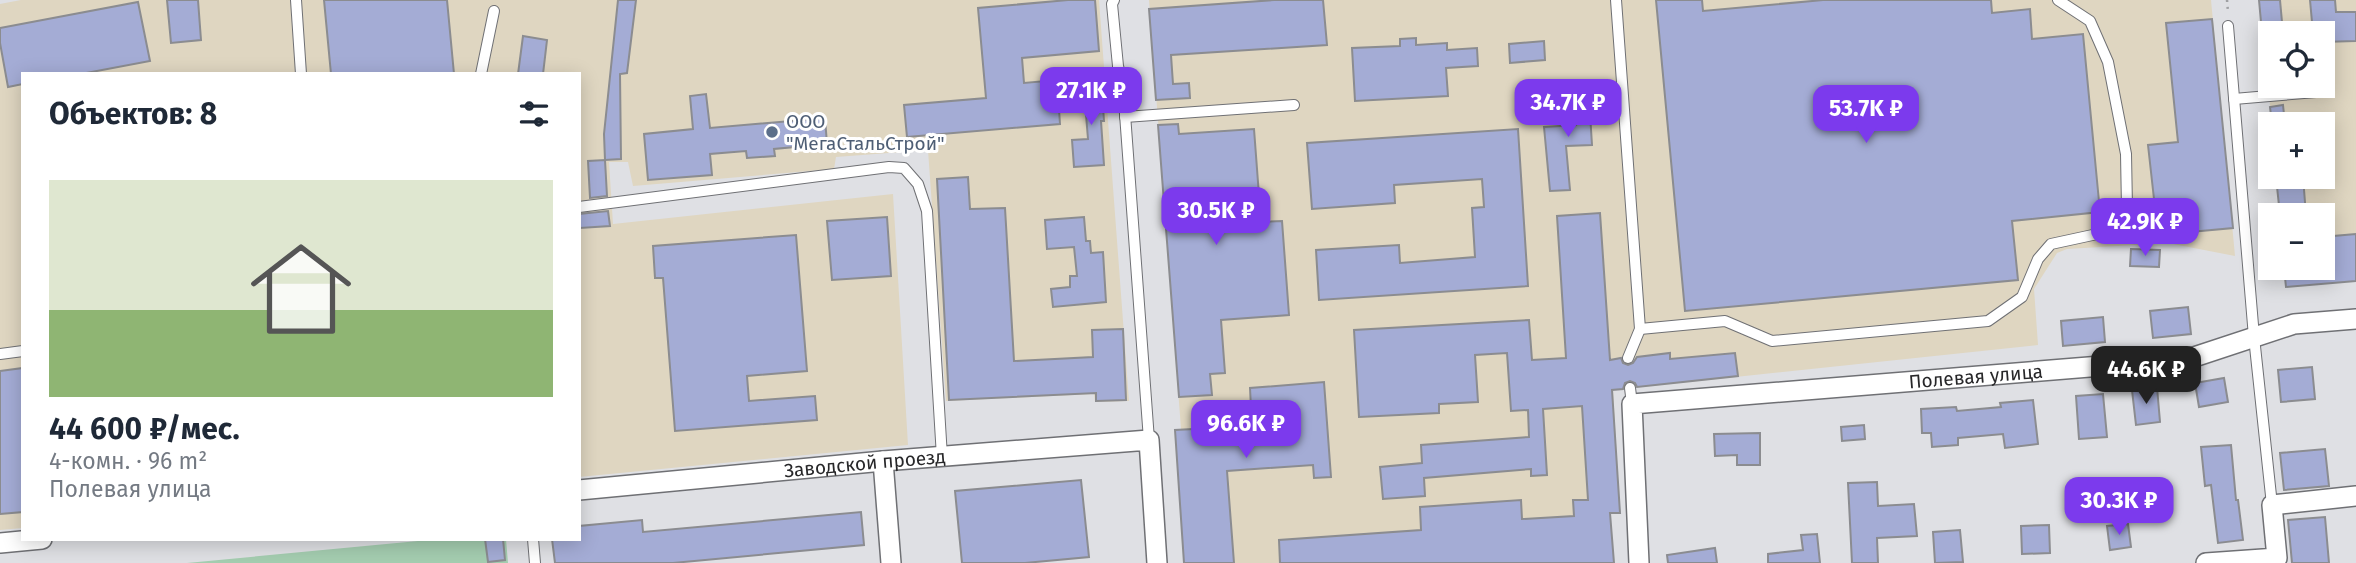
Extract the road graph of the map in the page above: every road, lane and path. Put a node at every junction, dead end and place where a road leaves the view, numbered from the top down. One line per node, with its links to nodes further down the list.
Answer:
1 (296, 0): 7 (lane)
2 (1114, 0): 12 (lane)
3 (1616, 0): 15 (lane)
4 (2058, 0): 15 (lane)
5 (494, 11): 8 (lane)
6 (2228, 26): 10 (lane)
7 (301, 72)
8 (481, 72)
9 (2258, 97): 10 (lane)
10 (2234, 99): 16 (lane)
11 (1294, 105): 12 (lane)
12 (1125, 117): 20 (lane)
13 (581, 207): 21 (lane)
14 (2356, 319): 16 (street, Полевая улица)
15 (1640, 329): 19 (lane)
16 (2254, 337): 25 (lane); 33 (street, Полевая улица)
17 (21, 351): 18 (lane)
18 (0, 354)
19 (1628, 358)
20 (1149, 440): 21 (street, Заводской проезд); 32 (street)
21 (942, 457): 22 (street, Заводской проезд)
22 (883, 461): 23 (street, Заводской проезд); 31 (street)
23 (581, 490)
24 (2356, 496): 25 (street)
25 (2272, 505): 29 (street)
26 (21, 541): 28 (street)
27 (533, 541): 30 (lane)
28 (0, 543)
29 (2277, 560): 34 (street)
30 (535, 563)
31 (891, 563)
32 (1157, 563)
33 (1639, 563)
34 (2206, 563)

